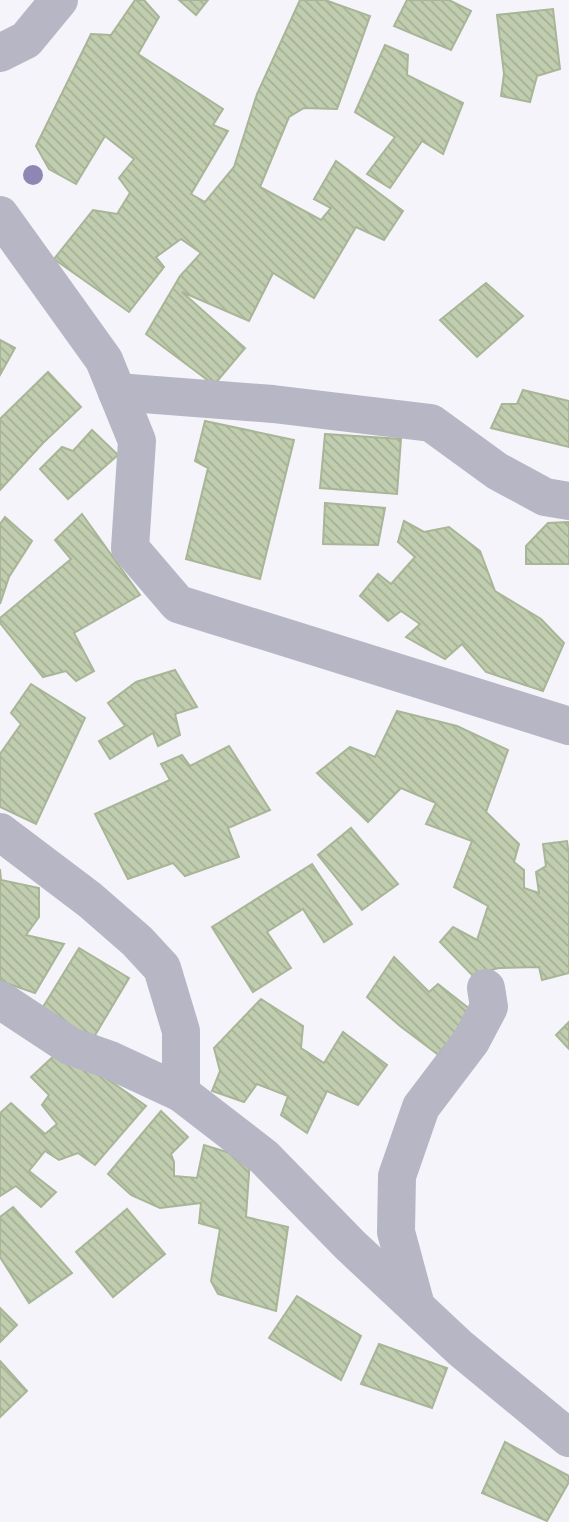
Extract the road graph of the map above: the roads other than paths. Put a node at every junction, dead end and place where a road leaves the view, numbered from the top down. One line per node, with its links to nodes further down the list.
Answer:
1 (59, 0): 2 (street)
2 (0, 53)
3 (2, 223): 4 (street)
4 (117, 392): 5 (street); 6 (street)
5 (569, 501)
6 (569, 726)
7 (0, 832): 10 (street)
8 (486, 988): 11 (street)
9 (0, 1000): 10 (street)
10 (181, 1093): 11 (street)
11 (416, 1306): 12 (street)
12 (569, 1438)

